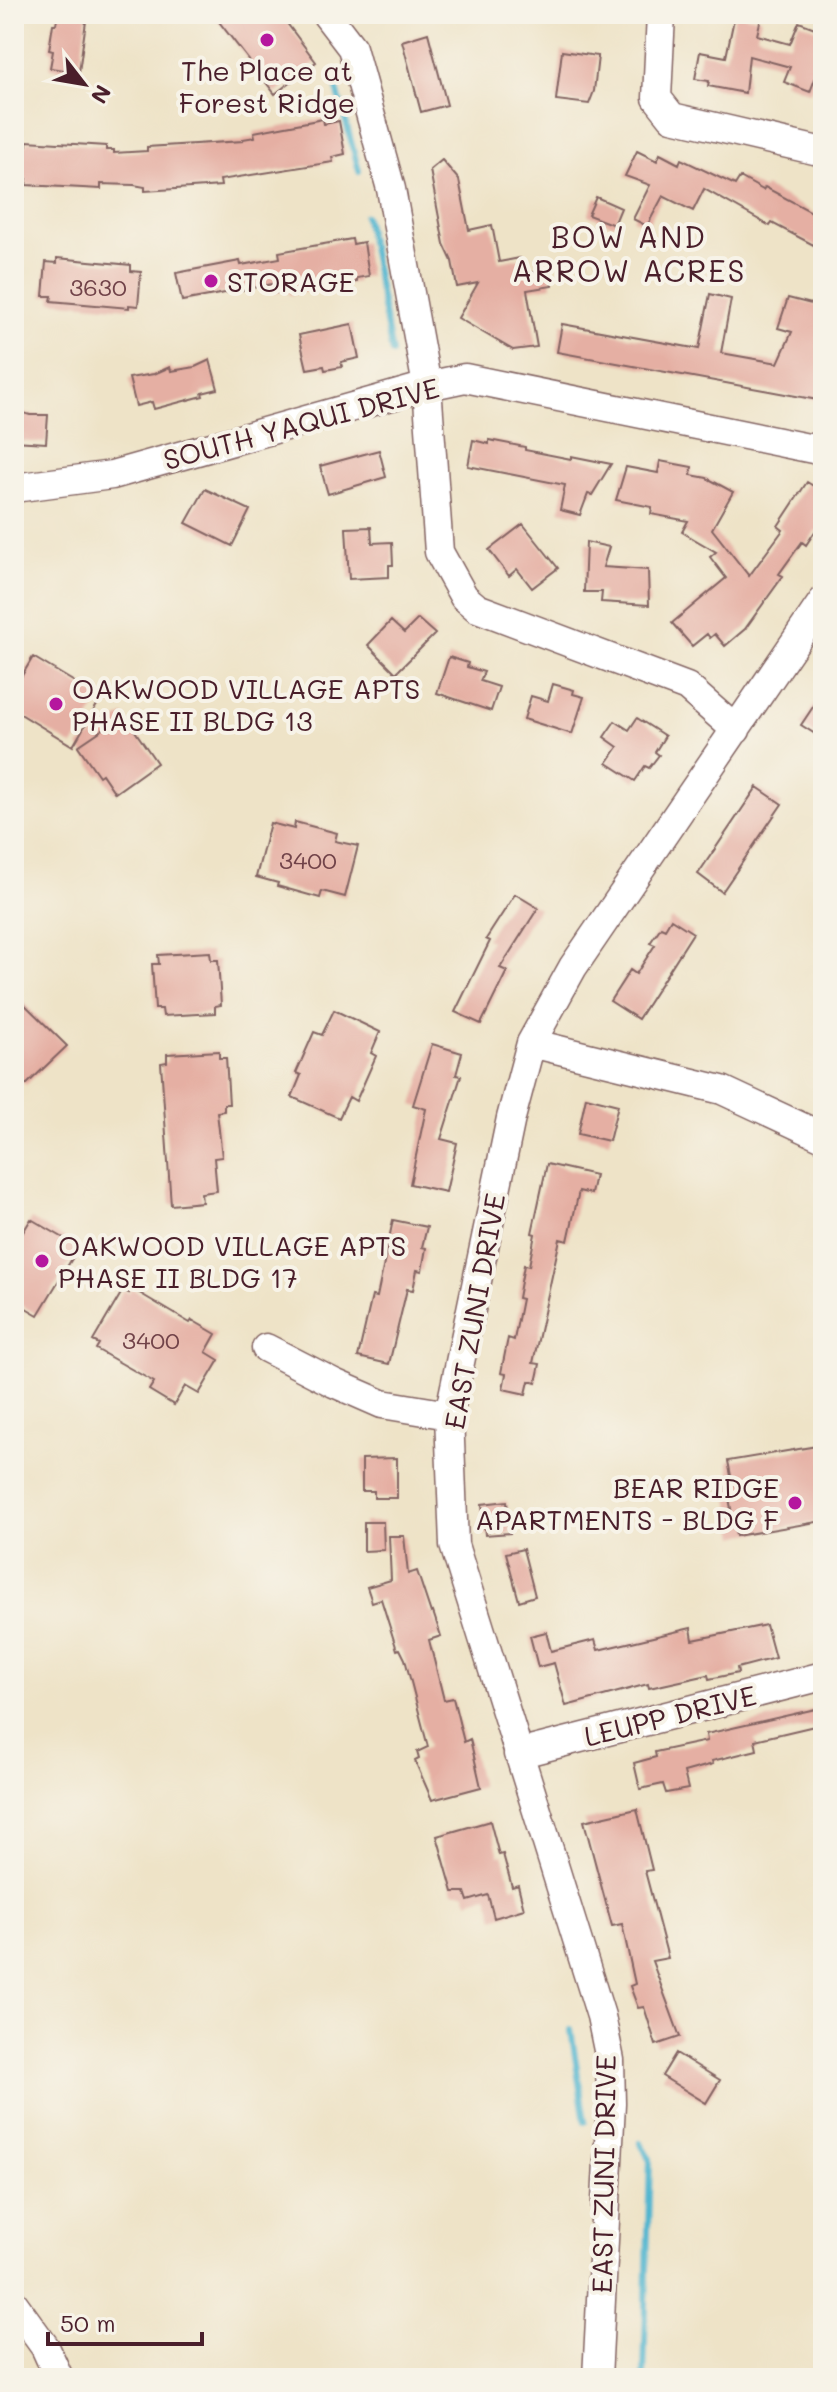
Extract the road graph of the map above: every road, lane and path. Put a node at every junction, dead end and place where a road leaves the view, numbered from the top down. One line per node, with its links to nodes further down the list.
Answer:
1 (326, 14): 4 (street)
2 (661, 14): 3 (street)
3 (823, 152)
4 (427, 386): 5 (street, SOUTH YAQUI DRIVE); 6 (street, SOUTH YAQUI DRIVE); 8 (street)
5 (823, 451)
6 (14, 488)
7 (823, 601): 8 (street, EAST ZUNI DRIVE)
8 (736, 730): 9 (street, EAST ZUNI DRIVE)
9 (531, 1043): 10 (street); 12 (street, EAST ZUNI DRIVE)
10 (823, 1137)
11 (266, 1348): 12 (street)
12 (449, 1415): 14 (street, EAST ZUNI DRIVE)
13 (823, 1676): 14 (street, LEUPP DRIVE)
14 (518, 1754): 17 (street, EAST ZUNI DRIVE)
15 (14, 2304): 16 (street)
16 (59, 2378)
17 (597, 2378)

